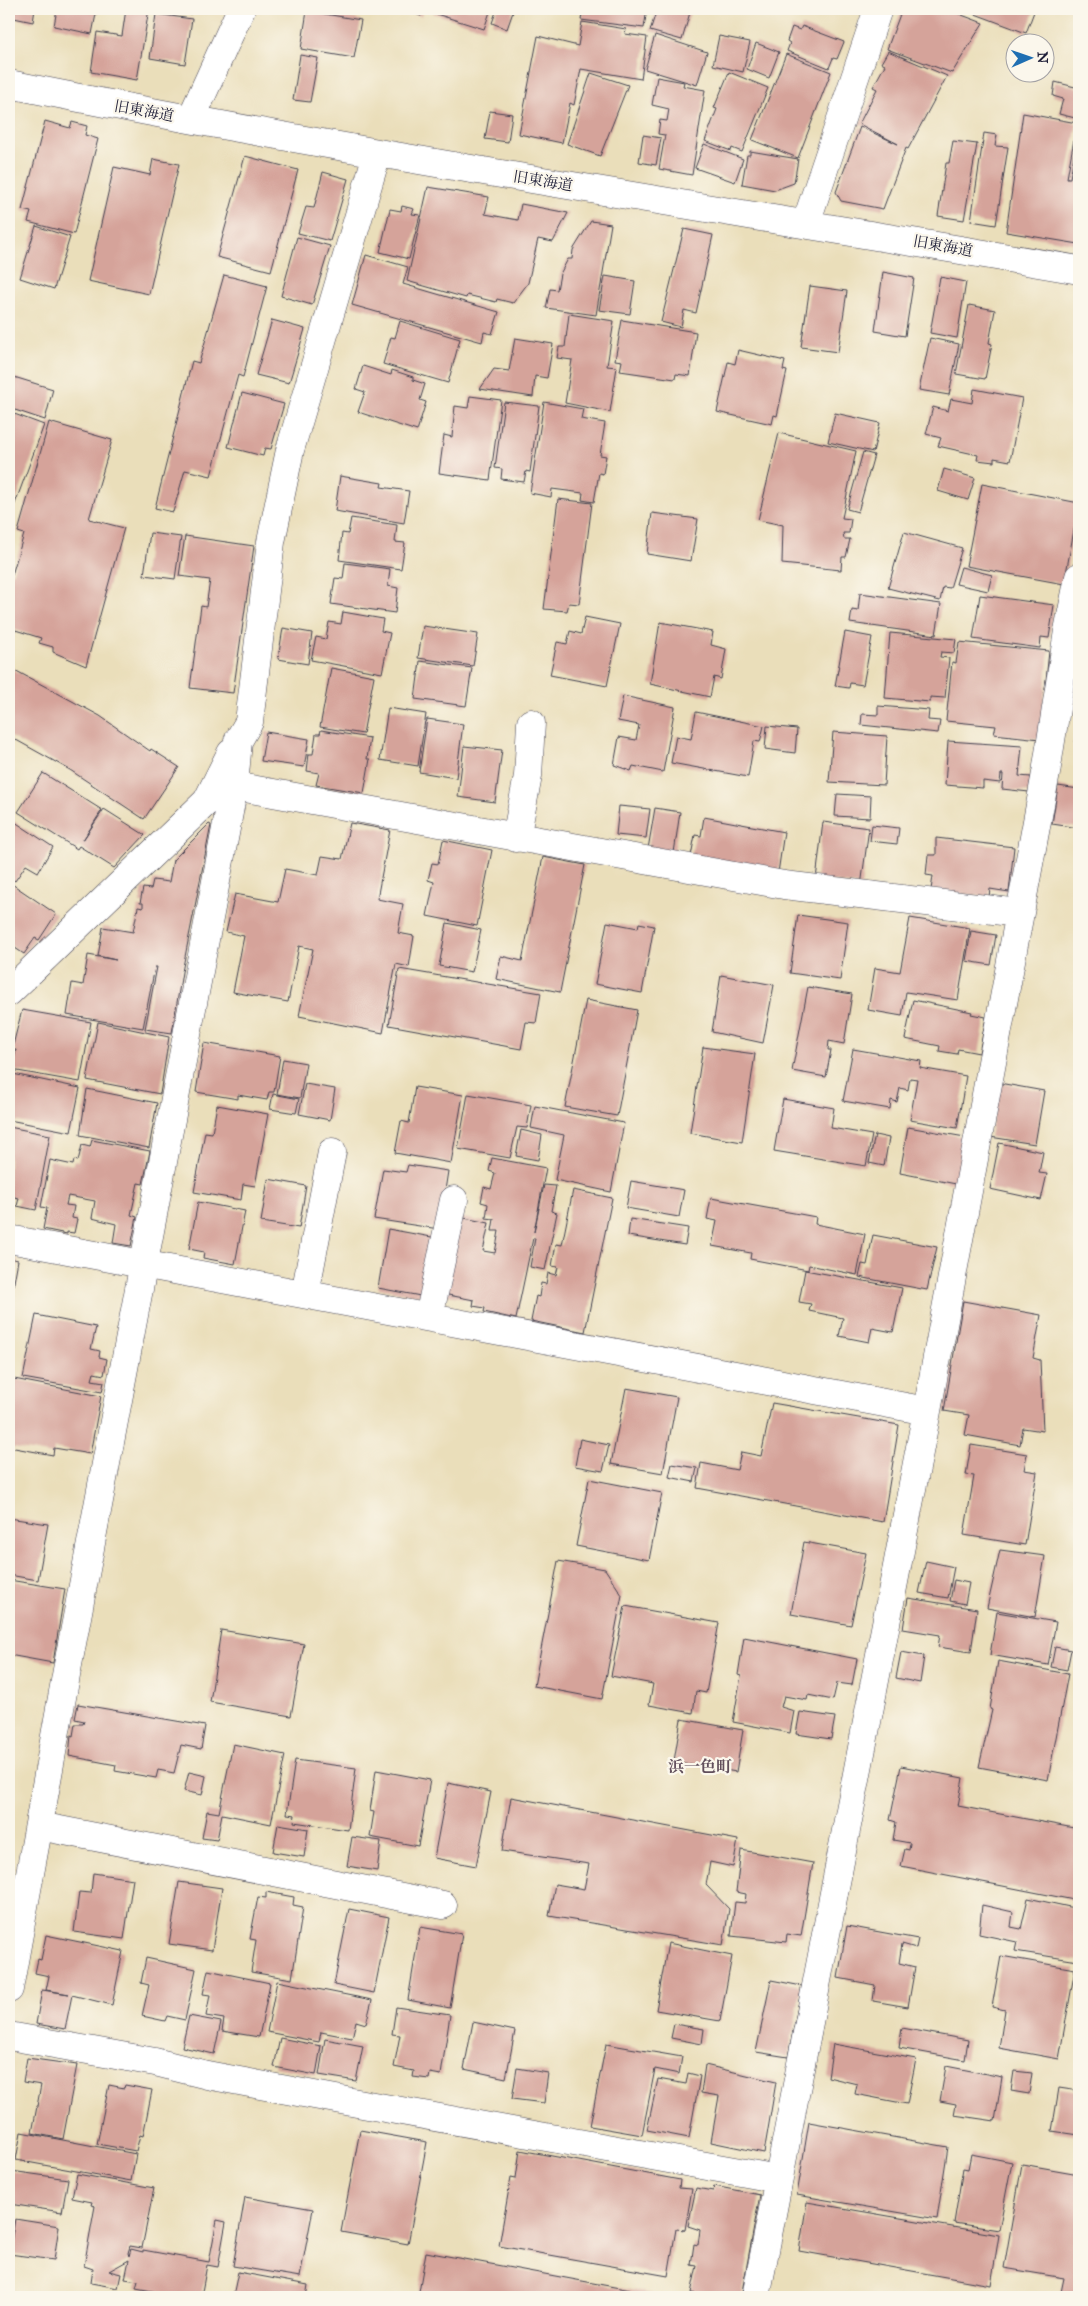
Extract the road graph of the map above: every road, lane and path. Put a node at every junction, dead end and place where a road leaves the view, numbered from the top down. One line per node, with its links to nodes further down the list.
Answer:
1 (241, 9): 4 (street)
2 (878, 9): 6 (street)
3 (9, 84): 4 (street, 旧東海道)
4 (191, 119): 5 (street, 旧東海道)
5 (377, 154): 6 (street, 旧東海道); 10 (street)
6 (806, 223): 7 (street, 旧東海道)
7 (1079, 270)
8 (1079, 577): 13 (street)
9 (531, 723): 12 (street)
10 (238, 741): 11 (street); 14 (street)
11 (234, 786): 12 (street); 18 (street)
12 (516, 838): 13 (street)
13 (1020, 913): 21 (street)
14 (9, 992)
15 (332, 1152): 19 (street)
16 (454, 1200): 20 (street)
17 (9, 1238): 18 (street)
18 (144, 1265): 19 (street); 22 (street)
19 (305, 1294): 20 (street)
20 (430, 1317): 21 (street)
21 (927, 1410): 26 (street)
22 (39, 1826): 23 (street); 24 (street)
23 (443, 1905)
24 (9, 1989)
25 (9, 2036): 26 (street)
26 (779, 2179): 27 (street)
27 (756, 2297)

